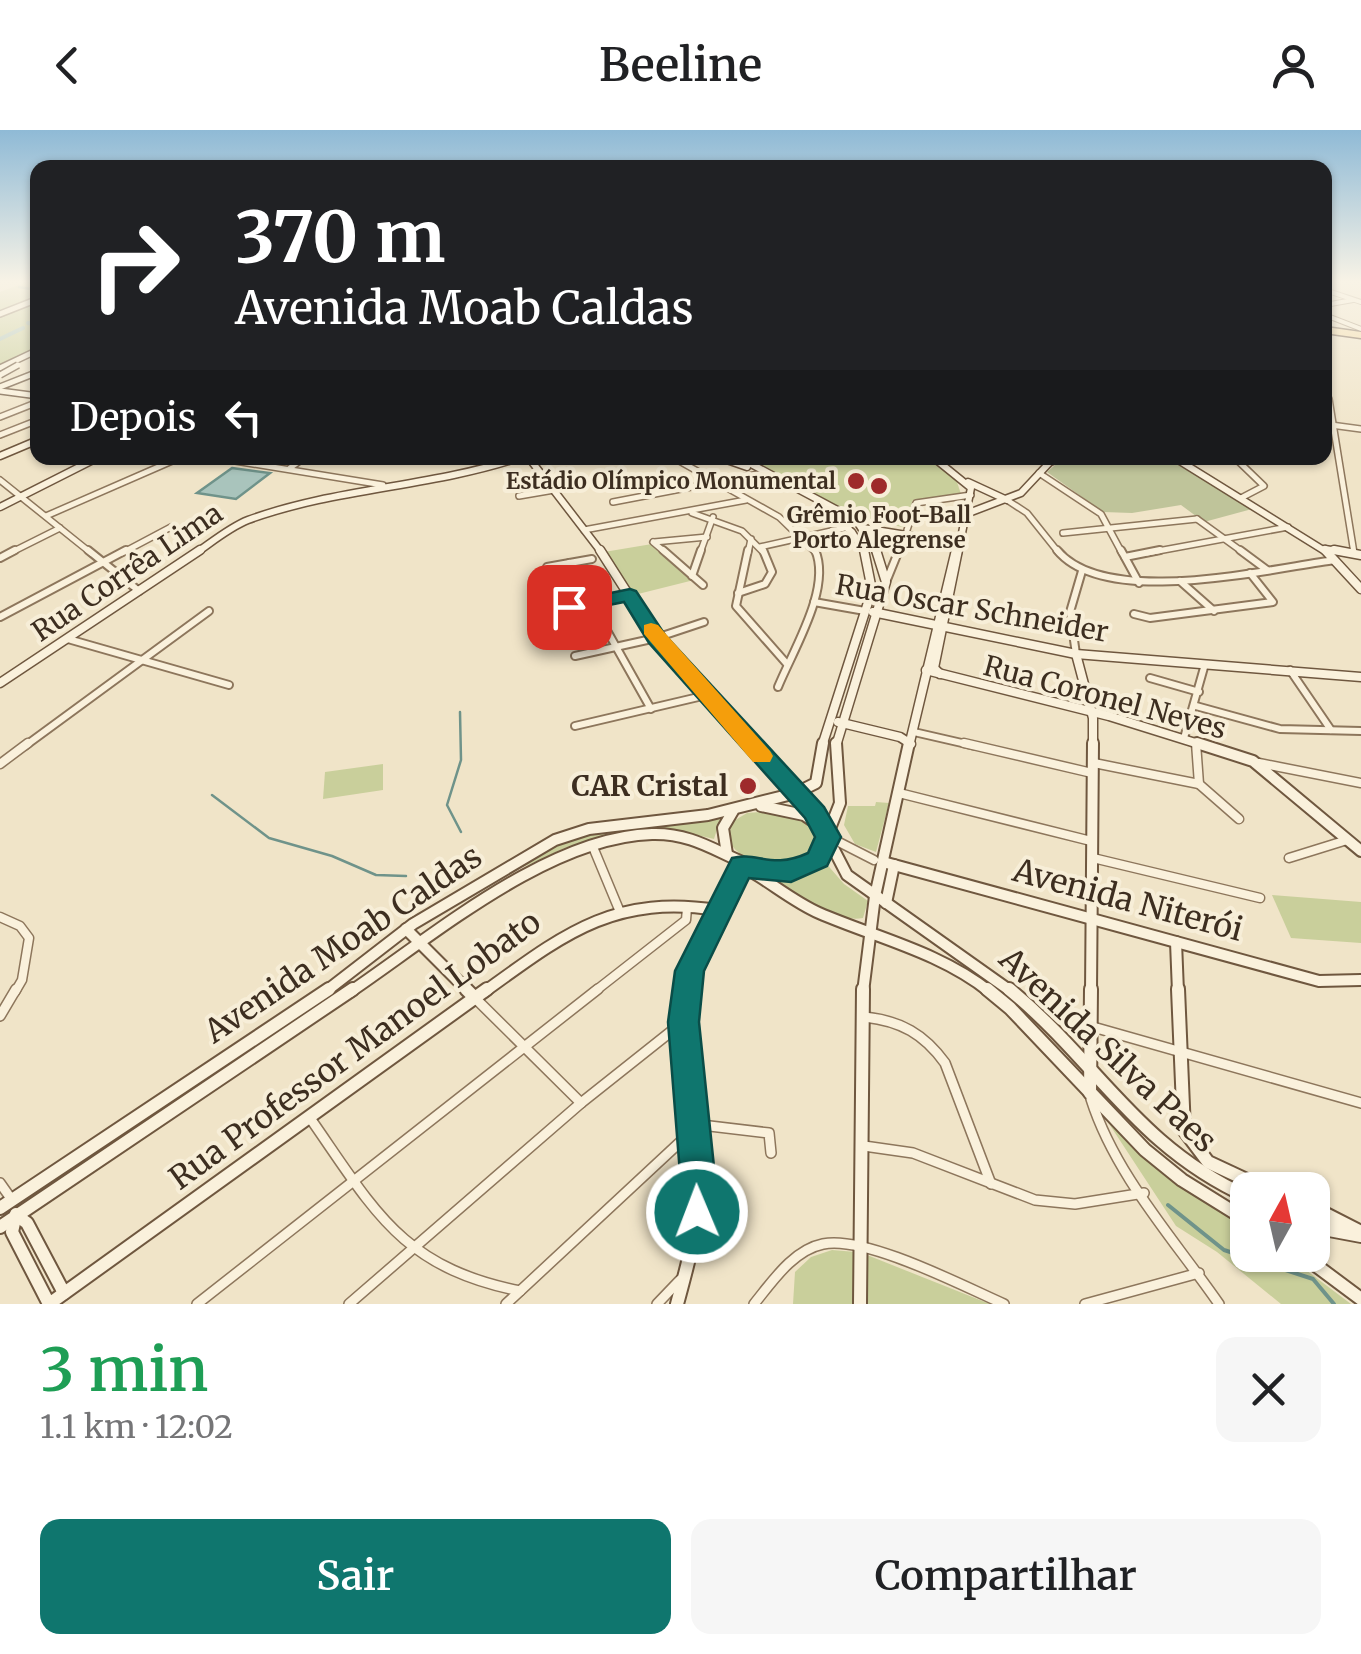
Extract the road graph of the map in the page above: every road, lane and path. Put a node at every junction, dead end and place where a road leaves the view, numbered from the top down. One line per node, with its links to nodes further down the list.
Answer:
1 (30, 357): 5 (street)
2 (30, 358): 3 (street)
3 (15, 368): 4 (street); 5 (main road); 7 (main road)
4 (30, 369)
5 (0, 371)
6 (30, 374): 7 (street)
7 (0, 388): 8 (street)
8 (30, 395)
9 (30, 401): 10 (street)
10 (0, 417)
11 (30, 423): 15 (street)
12 (1332, 425): 13 (street)
13 (1361, 429)
14 (1332, 430): 18 (street)
15 (0, 436)
16 (30, 443): 19 (street)
17 (1332, 447): 18 (street)
18 (1335, 447): 74 (street)
19 (0, 456)
20 (84, 465): 45 (street)
21 (163, 465): 54 (street)
22 (270, 465): 33 (street)
23 (294, 465): 33 (street)
24 (497, 465): 39 (street, Rua Corrêa Lima)
25 (535, 465): 40 (street, Avenida Silva Paes)
26 (687, 465): 38 (street)
27 (738, 465): 35 (street)
28 (753, 465): 57 (street)
29 (944, 465): 37 (street)
30 (1048, 465): 34 (street)
31 (1186, 465): 46 (street)
32 (1242, 465): 46 (street)
33 (290, 468): 39 (street)
34 (1039, 473): 41 (street); 62 (street)
35 (759, 474): 38 (street); 56 (street)
36 (0, 480): 45 (street)
37 (968, 482): 42 (street); 43 (street)
38 (719, 483): 47 (street); 49 (street)
39 (378, 484): 91 (street, Rua Corrêa Lima)
40 (556, 490): 44 (street); 64 (street, Avenida Silva Paes)
41 (1021, 493): 42 (street); 48 (street)
42 (992, 494): 48 (street)
43 (971, 495): 53 (street); 65 (street)
44 (519, 496)
45 (22, 497): 51 (street); 54 (street)
46 (1240, 498): 60 (street)
47 (748, 499): 50 (street); 68 (street)
48 (1007, 500): 53 (street); 83 (street)
49 (613, 502)
50 (711, 506): 52 (street); 55 (street)
51 (0, 507)
52 (684, 512): 55 (street); 64 (street)
53 (966, 514): 71 (street)
54 (46, 516): 61 (street)
55 (715, 517): 67 (street); 69 (street)
56 (842, 520): 59 (main road); 63 (street)
57 (856, 520): 63 (street); 65 (street)
58 (171, 526): 79 (street)
59 (849, 527): 68 (street); 99 (main road)
60 (1289, 527): 70 (street); 73 (street)
61 (60, 528): 76 (street); 79 (street)
62 (1109, 528): 66 (street); 70 (street); 75 (street)
63 (866, 529): 65 (main road); 87 (street)
64 (584, 530): 93 (street, Avenida Silva Paes)
65 (906, 533): 71 (street); 87 (street)
66 (1062, 534)
67 (707, 537): 85 (street); 85 (street)
68 (806, 537): 72 (street); 95 (street)
69 (751, 538): 72 (street); 92 (street)
70 (1224, 539): 75 (street); 82 (street)
71 (958, 541): 105 (street)
72 (760, 547): 92 (street)
73 (1323, 548): 74 (street); 78 (street)
74 (1358, 554)
75 (1125, 557): 88 (street)
76 (0, 558)
77 (592, 559): 80 (street)
78 (1335, 560): 82 (street); 90 (street)
79 (102, 563): 91 (street); 103 (street)
80 (569, 563): 81 (street); 94 (street)
81 (547, 567)
82 (1267, 570): 84 (street)
83 (1082, 571): 88 (street); 109 (street)
84 (1250, 572): 86 (street); 96 (street)
85 (692, 576): 89 (street)
86 (1180, 581): 88 (street); 100 (street)
87 (886, 582): 101 (street)
88 (1139, 583)
89 (702, 586)
90 (1361, 589)
91 (139, 591): 107 (street, Rua Corrêa Lima)
92 (738, 593): 113 (street)
93 (630, 595): 94 (street); 106 (street, Avenida Silva Paes)
94 (592, 602): 97 (street); 108 (street)
95 (814, 602): 99 (street, Rua Oscar Schneider); 113 (street)
96 (1272, 602): 100 (street)
97 (569, 607)
98 (209, 611): 111 (street)
99 (866, 611): 101 (street, Rua Oscar Schneider); 127 (street)
100 (1215, 612): 102 (street)
101 (877, 613): 105 (street, Rua Oscar Schneider); 127 (street)
102 (1134, 614)
103 (0, 617)
104 (704, 622): 106 (street)
105 (940, 623): 109 (street, Rua Oscar Schneider); 114 (street); 119 (street)
106 (656, 638): 108 (street); 123 (street, Avenida Silva Paes)
107 (68, 639): 111 (street); 117 (street, Rua Corrêa Lima)
108 (617, 648): 110 (street); 125 (street)
109 (1076, 654): 112 (street, Rua Oscar Schneider); 126 (main road)
110 (575, 656)
111 (144, 662): 120 (street); 136 (street)
112 (1206, 663): 115 (street, Rua Oscar Schneider); 122 (street)
113 (788, 664): 121 (street)
114 (926, 670): 119 (street, Rua Coronel Neves); 131 (street)
115 (1290, 670): 116 (street, Rua Oscar Schneider); 129 (street)
116 (1361, 677)
117 (2, 678)
118 (1150, 678): 122 (street)
119 (953, 680): 126 (street, Rua Coronel Neves)
120 (230, 685)
121 (778, 687)
122 (1199, 692): 124 (street)
123 (707, 694): 125 (street); 138 (street, Avenida Silva Paes)
124 (1196, 706): 129 (street); 132 (street)
125 (651, 709): 128 (street)
126 (1093, 713): 132 (street, Rua Coronel Neves); 137 (street)
127 (837, 719): 131 (street); 134 (street); 139 (street); 148 (street)
128 (576, 726)
129 (1332, 730): 130 (street)
130 (1361, 731)
131 (914, 732): 134 (street); 137 (street)
132 (1184, 738): 133 (street, Rua Coronel Neves)
133 (1196, 742): 135 (street, Rua Coronel Neves); 141 (street)
134 (911, 744): 143 (street)
135 (1253, 762): 140 (street); 149 (street, Rua Coronel Neves)
136 (0, 764)
137 (1092, 768): 141 (street); 150 (street)
138 (784, 783): 139 (street); 142 (street, Avenida Silva Paes); 144 (street)
139 (816, 783): 142 (street, Avenida Moab Caldas)
140 (1361, 783)
141 (1199, 784): 147 (street)
142 (796, 793): 144 (street, Avenida Moab Caldas); 148 (street, Avenida Silva Paes)
143 (899, 793): 150 (street); 156 (street)
144 (780, 798): 145 (street, Avenida Moab Caldas)
145 (751, 805): 146 (street, Avenida Moab Caldas); 148 (street, Avenida Moab Caldas)
146 (735, 809): 153 (street); 165 (street, Avenida Moab Caldas)
147 (1239, 819)
148 (828, 837): 156 (street, Avenida Niterói); 157 (street, Avenida Moab Caldas); 159 (street, Avenida Silva Paes)
149 (1347, 840): 152 (street, Rua Coronel Neves); 155 (street)
150 (1093, 841): 154 (street)
151 (593, 846): 153 (street, Avenida Moab Caldas); 162 (street); 168 (street, Avenida Moab Caldas)
152 (1361, 851)
153 (727, 854): 157 (street, Avenida Moab Caldas)
154 (1093, 858): 158 (street); 164 (main road)
155 (1289, 858)
156 (884, 862): 159 (street); 164 (main road, Avenida Niterói)
157 (742, 865): 161 (main road); 166 (street, Avenida Silva Paes)
158 (1260, 898)
159 (881, 899): 166 (street); 179 (street, Avenida Silva Paes)
160 (687, 904): 161 (street, Rua Professor Manoel Lobato); 162 (street, Rua Professor Manoel Lobato); 177 (street)
161 (717, 910): 173 (street)
162 (620, 912): 170 (street, Rua Professor Manoel Lobato)
163 (0, 916): 171 (street)
164 (1093, 919): 167 (street, Avenida Niterói); 174 (main road)
165 (406, 929): 168 (street); 175 (street, Avenida Moab Caldas)
166 (869, 930): 172 (street); 180 (street, Avenida Silva Paes)
167 (1176, 942): 169 (street, Avenida Niterói); 178 (street)
168 (421, 943): 170 (street); 176 (main road, Avenida Moab Caldas)
169 (1361, 980)
170 (473, 996): 177 (street); 183 (street, Rua Professor Manoel Lobato)
171 (0, 1016)
172 (864, 1017): 185 (street); 190 (street)
173 (683, 1022): 181 (street); 184 (street)
174 (1093, 1028): 178 (street); 179 (street)
175 (262, 1031): 176 (street); 193 (street, Avenida Moab Caldas)
176 (269, 1048): 193 (main road, Avenida Moab Caldas)
177 (526, 1048): 181 (street); 188 (street)
178 (1180, 1053): 182 (street); 187 (main road)
179 (1090, 1071): 180 (main road); 191 (street, Avenida Silva Paes)
180 (1090, 1093): 192 (street); 194 (street, Avenida Silva Paes)
181 (581, 1103): 201 (street)
182 (1361, 1103)
183 (309, 1116): 188 (street); 206 (street, Rua Professor Manoel Lobato)
184 (692, 1127): 186 (street); 204 (street); 205 (street)
185 (864, 1146): 190 (street); 200 (street)
186 (771, 1153)
187 (1230, 1173)
188 (355, 1181): 201 (street); 209 (street)
189 (0, 1182): 193 (street)
190 (992, 1185): 192 (street)
191 (1230, 1189)
192 (1144, 1193): 203 (street)
193 (9, 1208): 197 (street); 206 (main road); 208 (main road)
194 (1230, 1209)
195 (1330, 1216): 199 (street)
196 (1330, 1223): 199 (street)
197 (0, 1227)
198 (1330, 1230): 199 (street)
199 (1358, 1230)
200 (860, 1246): 214 (street); 215 (street); 216 (street)
201 (413, 1250): 205 (street); 210 (street)
202 (1326, 1272): 207 (street)
203 (1199, 1273): 217 (street); 218 (street)
204 (685, 1275): 212 (street); 213 (street)
205 (520, 1291): 211 (street)
206 (67, 1298): 208 (street, Rua Professor Manoel Lobato)
207 (1361, 1300)
208 (49, 1304)
209 (197, 1304)
210 (349, 1304)
211 (506, 1304)
212 (656, 1304)
213 (677, 1304)
214 (754, 1304)
215 (860, 1304)
216 (1004, 1304)
217 (1085, 1304)
218 (1219, 1304)

